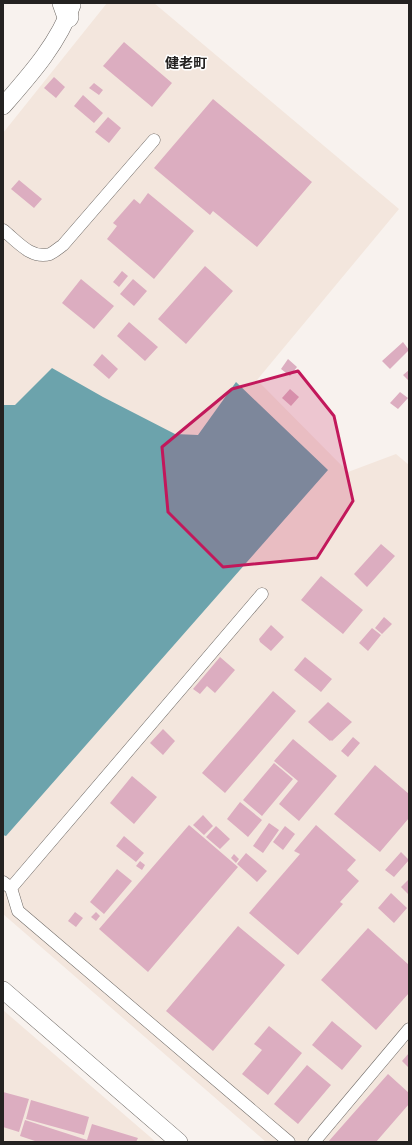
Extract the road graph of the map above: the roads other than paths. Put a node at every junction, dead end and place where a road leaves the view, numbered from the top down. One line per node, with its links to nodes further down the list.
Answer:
1 (68, 8): 2 (street)
2 (3, 106)
3 (154, 140): 4 (street)
4 (3, 230)
5 (262, 594): 6 (street)
6 (7, 885): 10 (street)
7 (3, 990): 9 (street)
8 (409, 1029): 11 (street)
9 (179, 1142)
10 (289, 1142)
11 (314, 1142)

